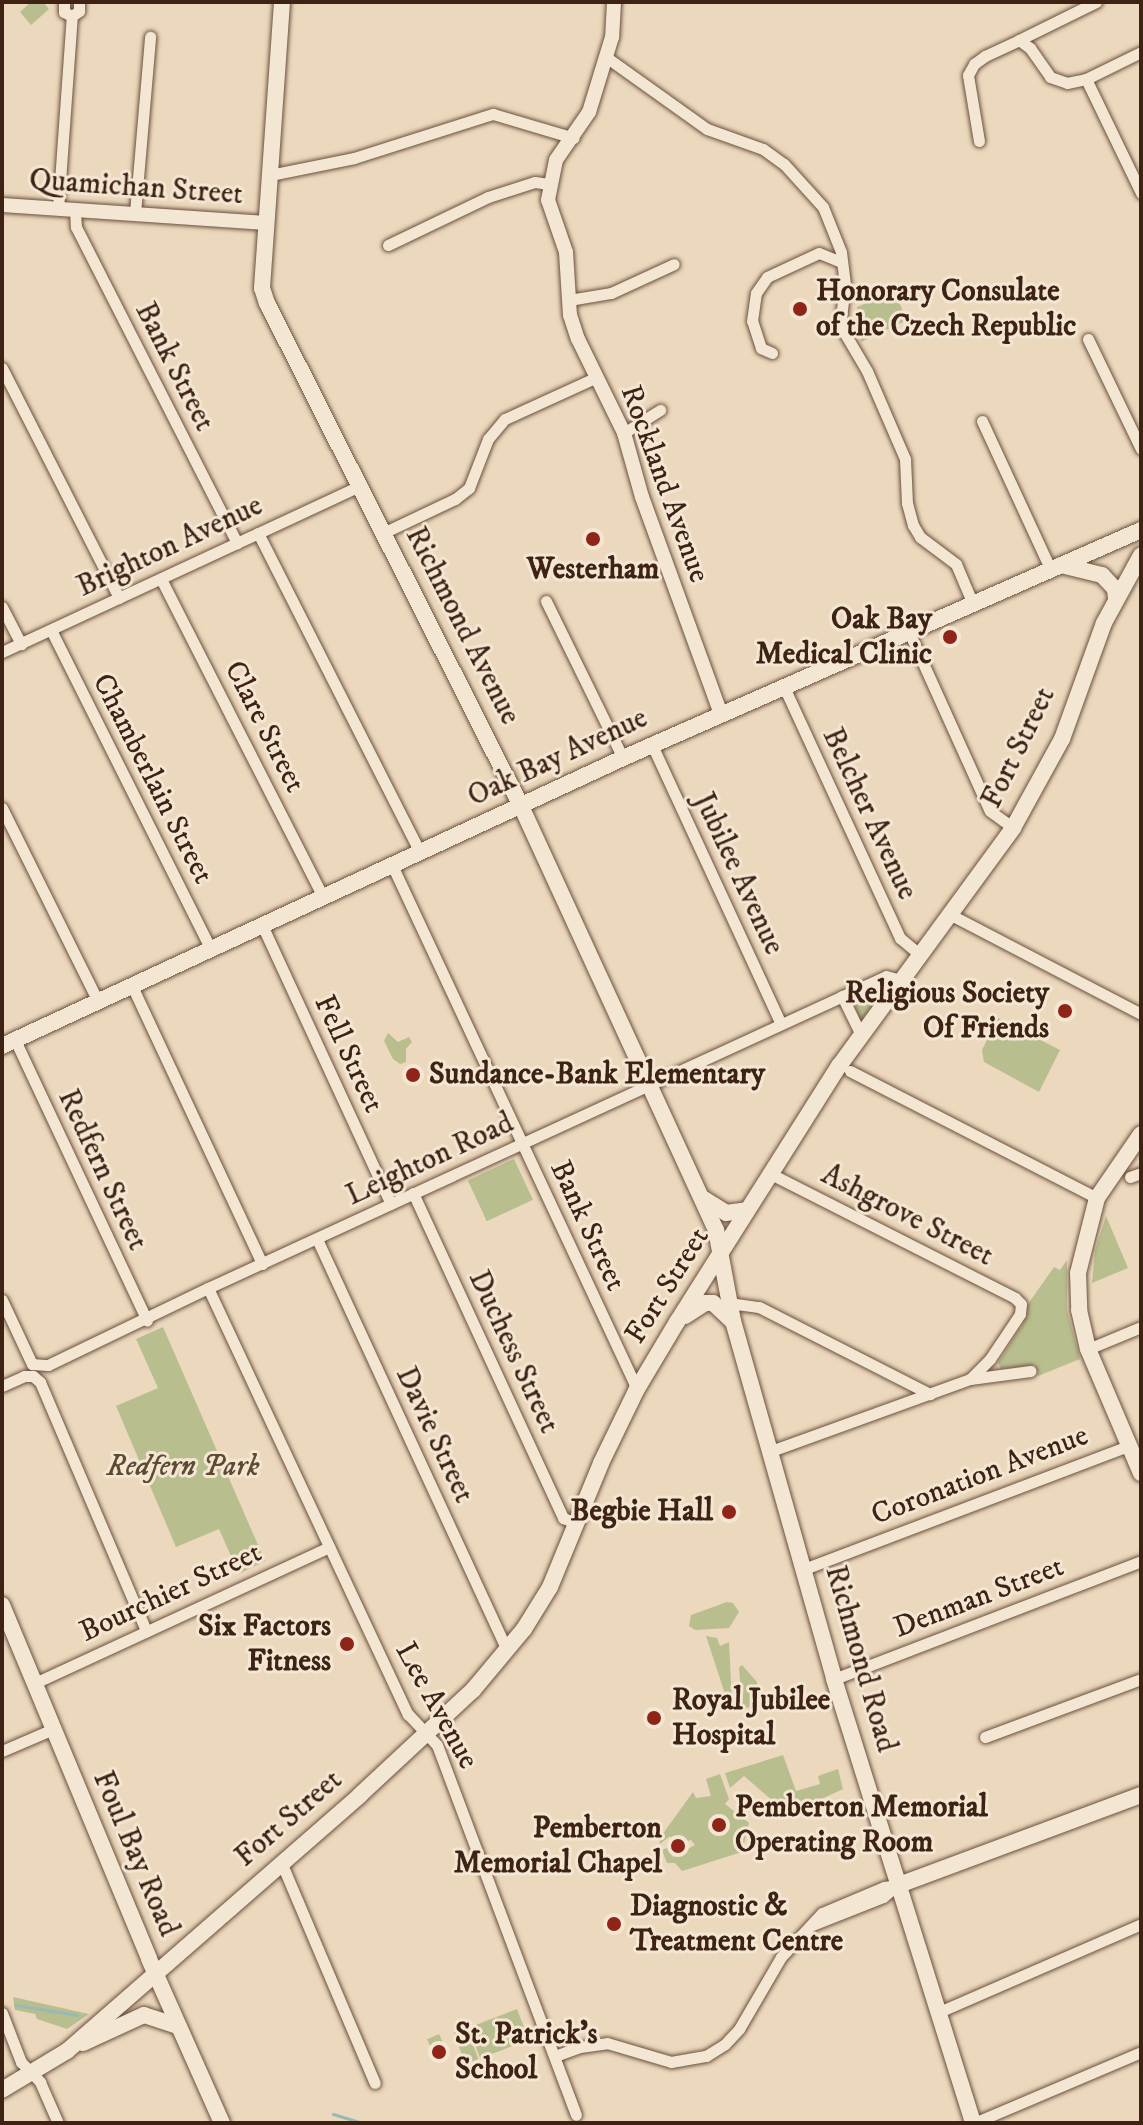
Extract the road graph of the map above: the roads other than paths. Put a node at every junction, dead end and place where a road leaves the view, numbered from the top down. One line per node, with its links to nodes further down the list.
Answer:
1 (64, 2): 6 (street)
2 (79, 2): 6 (street)
3 (282, 2): 14 (main road, Richmond Avenue)
4 (614, 2): 10 (street)
5 (1096, 2): 8 (street)
6 (72, 16): 18 (street)
7 (150, 37): 20 (street)
8 (1019, 40): 11 (street); 13 (street)
9 (1141, 52): 11 (street)
10 (606, 57): 12 (street); 23 (street)
11 (1086, 79): 16 (street)
12 (574, 138): 14 (street); 15 (street)
13 (979, 141)
14 (270, 175): 21 (main road, Richmond Avenue)
15 (549, 184): 22 (street); 25 (street, Rockland Avenue)
16 (1141, 193)
17 (2, 205): 18 (street, Quamichan Street)
18 (58, 209): 19 (street, Quamichan Street)
19 (75, 210): 20 (street, Quamichan Street); 38 (street, Bank Street)
20 (135, 213): 21 (street, Quamichan Street)
21 (266, 223): 34 (main road, Richmond Avenue)
22 (388, 245)
23 (839, 261): 27 (street); 45 (street)
24 (674, 264): 25 (street)
25 (569, 300): 29 (street, Rockland Avenue)
26 (1088, 339): 33 (street)
27 (772, 353)
28 (2, 368): 42 (street)
29 (597, 377): 32 (street, Rockland Avenue); 37 (street)
30 (660, 410): 32 (street)
31 (982, 421): 40 (street)
32 (624, 433): 52 (street, Rockland Avenue)
33 (1141, 449)
34 (359, 486): 36 (street, Brighton Avenue); 37 (main road, Richmond Avenue)
35 (1141, 530): 40 (main road, Oak Bay Avenue)
36 (258, 533): 38 (street, Brighton Avenue); 58 (street)
37 (383, 533): 55 (main road, Richmond Avenue)
38 (237, 543): 41 (street, Brighton Avenue)
39 (1141, 555): 43 (main road, Fort Street)
40 (1056, 568): 43 (main road); 45 (main road, Oak Bay Avenue)
41 (161, 579): 42 (street, Brighton Avenue); 60 (street, Clare Street)
42 (119, 598): 47 (street, Brighton Avenue)
43 (1116, 599): 57 (main road, Fort Street)
44 (546, 601): 54 (street)
45 (973, 604): 48 (main road, Oak Bay Avenue)
46 (2, 607): 49 (street)
47 (51, 630): 49 (street, Brighton Avenue); 63 (street, Chamberlain Street)
48 (909, 632): 51 (main road, Oak Bay Avenue); 57 (street)
49 (21, 644): 50 (street, Brighton Avenue)
50 (2, 652)
51 (784, 687): 52 (main road, Oak Bay Avenue); 64 (street, Belcher Avenue)
52 (721, 714): 53 (main road, Oak Bay Avenue)
53 (652, 745): 54 (main road, Oak Bay Avenue); 70 (street, Jubilee Avenue)
54 (623, 758): 55 (main road, Oak Bay Avenue)
55 (521, 806): 58 (main road, Oak Bay Avenue); 74 (main road, Richmond Avenue)
56 (2, 808): 68 (street)
57 (1013, 828): 61 (main road, Fort Street)
58 (420, 852): 59 (main road, Oak Bay Avenue)
59 (392, 865): 60 (main road, Oak Bay Avenue); 76 (street, Bank Street)
60 (323, 897): 62 (main road, Oak Bay Avenue)
61 (951, 915): 64 (main road, Fort Street); 69 (street)
62 (262, 925): 63 (main road, Oak Bay Avenue); 81 (street, Fell Street)
63 (211, 949): 66 (main road, Oak Bay Avenue)
64 (919, 954): 65 (main road, Fort Street)
65 (900, 980): 67 (street, Leighton Road); 71 (main road, Fort Street)
66 (132, 986): 68 (main road, Oak Bay Avenue); 85 (street)
67 (842, 996): 70 (street, Leighton Road); 71 (street)
68 (98, 1001): 72 (main road, Oak Bay Avenue)
69 (1141, 1014)
70 (781, 1024): 74 (street, Leighton Road)
71 (861, 1035): 77 (main road, Fort Street)
72 (8, 1043): 89 (street, Redfern Street)
73 (850, 1071): 80 (street)
74 (650, 1084): 76 (street, Leighton Road); 79 (main road, Richmond Avenue)
75 (1141, 1134): 80 (main road)
76 (521, 1144): 78 (street, Leighton Road); 98 (street, Bank Street)
77 (769, 1173): 82 (main road, Fort Street); 96 (street, Ashgrove Street)
78 (413, 1193): 81 (street, Leighton Road); 103 (street, Duchess Street)
79 (703, 1198): 82 (main road); 84 (main road, Richmond Avenue)
80 (1097, 1198): 93 (main road)
81 (391, 1204): 83 (street, Leighton Road)
82 (747, 1210): 84 (main road, Fort Street)
83 (317, 1239): 85 (street, Leighton Road); 109 (street, Davie Street)
84 (722, 1253): 88 (main road, Richmond Road); 91 (main road, Fort Street)
85 (262, 1264): 86 (street, Leighton Road)
86 (208, 1288): 89 (street, Leighton Road); 104 (street, Lee Avenue)
87 (2, 1300): 94 (street)
88 (729, 1303): 90 (main road, Richmond Road); 99 (street)
89 (147, 1320): 94 (street, Leighton Road)
90 (733, 1321): 91 (main road); 101 (main road, Richmond Road)
91 (677, 1322): 98 (main road, Fort Street)
92 (1141, 1327): 93 (street)
93 (1088, 1349): 100 (main road)
94 (36, 1371): 97 (street, Leighton Road); 108 (street)
95 (1030, 1371): 96 (street)
96 (970, 1379): 99 (street)
97 (2, 1386)
98 (637, 1389): 103 (main road, Fort Street)
99 (930, 1394): 101 (street)
100 (1128, 1446): 102 (main road); 106 (street, Coronation Avenue)
101 (771, 1451): 106 (main road, Richmond Road)
102 (1141, 1473)
103 (576, 1523): 109 (main road, Fort Street)
104 (329, 1547): 108 (street, Bourchier Street); 114 (street, Lee Avenue)
105 (1141, 1561): 110 (street, Denman Street)
106 (804, 1569): 110 (main road, Richmond Road)
107 (4, 1616): 112 (main road, Foul Bay Road)
108 (146, 1631): 112 (street, Bourchier Street)
109 (507, 1650): 114 (main road, Fort Street)
110 (834, 1679): 119 (main road, Richmond Road)
111 (1141, 1679): 115 (street)
112 (35, 1683): 113 (main road, Foul Bay Road)
113 (53, 1729): 116 (street); 121 (main road, Foul Bay Road)
114 (427, 1734): 118 (main road, Fort Street); 127 (street, Lee Avenue)
115 (985, 1737)
116 (2, 1751)
117 (1141, 1795): 119 (main road)
118 (281, 1862): 121 (main road, Fort Street); 129 (street)
119 (899, 1885): 122 (main road, Richmond Road); 127 (street)
120 (1141, 1924): 122 (street)
121 (155, 1975): 124 (main road, Foul Bay Road); 125 (main road, Fort Street)
122 (939, 2012): 134 (main road, Richmond Road)
123 (2, 2013): 128 (street)
124 (177, 2026): 125 (main road); 133 (main road, Foul Bay Road)
125 (67, 2051): 128 (main road)
126 (1141, 2052): 134 (street)
127 (555, 2056): 131 (street, Lee Avenue)
128 (31, 2073): 130 (main road); 132 (street)
129 (375, 2083)
130 (2, 2090)
131 (576, 2115)
132 (58, 2123)
133 (222, 2123)
134 (974, 2123)

